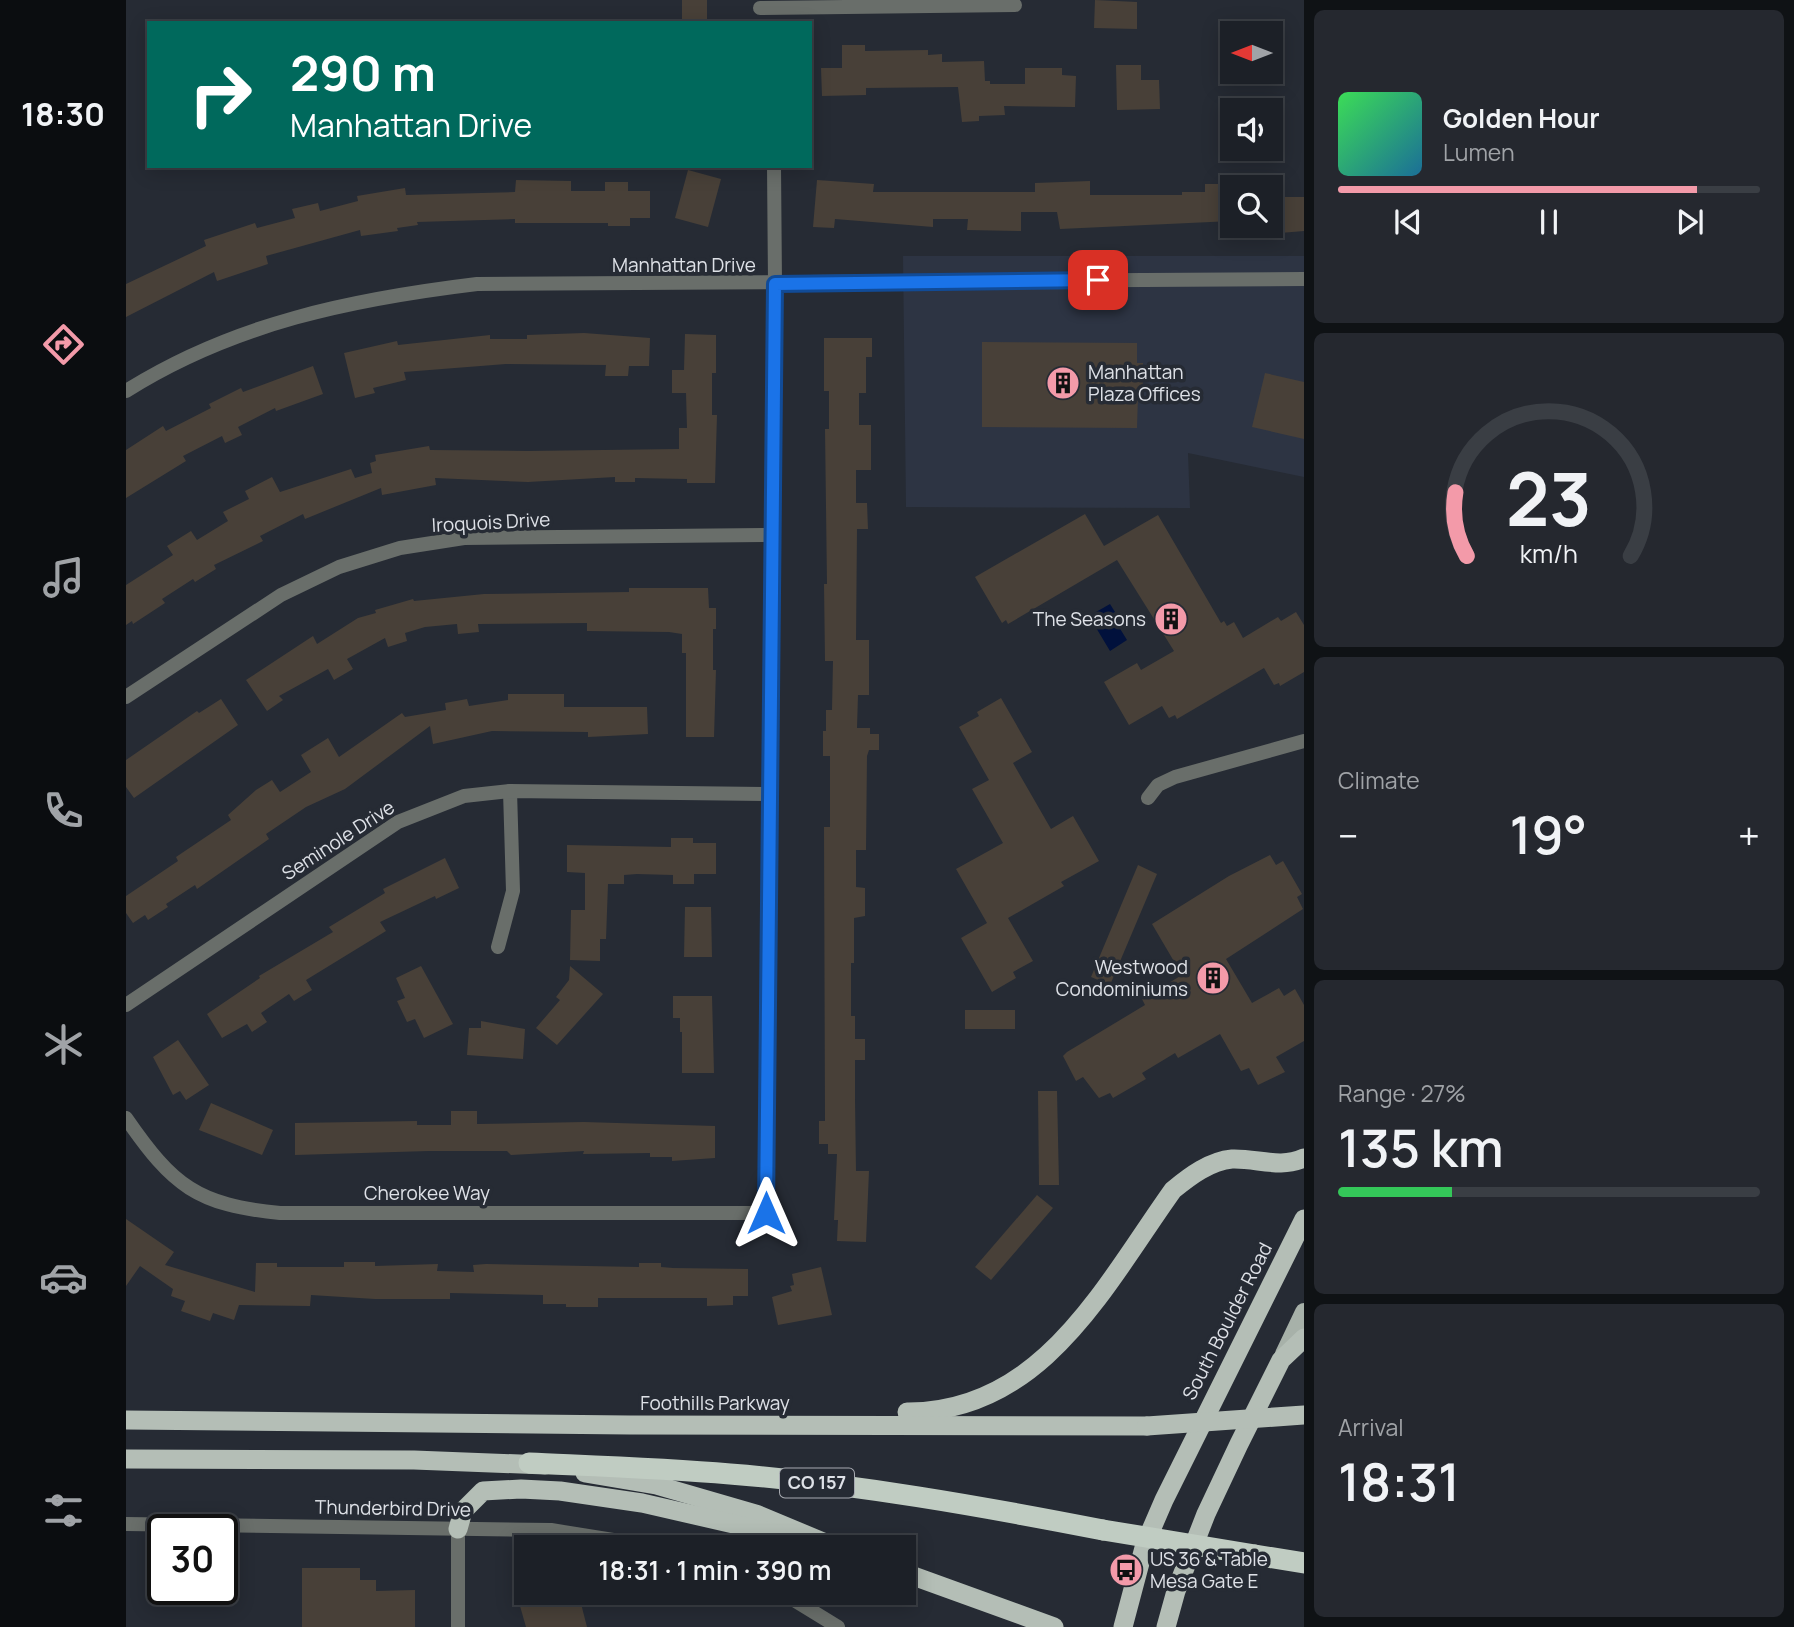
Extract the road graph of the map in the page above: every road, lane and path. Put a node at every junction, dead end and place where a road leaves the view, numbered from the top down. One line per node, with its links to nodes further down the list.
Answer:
1 (1015, 5): 2 (street)
2 (760, 10)
3 (774, 168): 5 (street)
4 (1304, 279): 5 (street, Manhattan Drive)
5 (775, 284): 6 (street, Manhattan Drive); 7 (street)
6 (126, 391)
7 (771, 535): 8 (street, Iroquois Drive); 11 (street)
8 (126, 697)
9 (1304, 741): 12 (street)
10 (510, 790): 11 (street, Seminole Drive); 13 (street); 14 (street, Seminole Drive)
11 (768, 794): 15 (street, Cherokee Way)
12 (1148, 798)
13 (498, 947)
14 (126, 1005)
15 (126, 1118)
16 (1304, 1158): 23 (highway)
17 (1304, 1219): 38 (highway, South Boulder Road)
18 (1304, 1312): 20 (main road)
19 (1304, 1338): 20 (highway)
20 (1281, 1360): 39 (highway)
21 (1304, 1415): 23 (highway, Foothills Parkway, bridge)
22 (126, 1420): 23 (highway, Foothills Parkway)
23 (817, 1425)
24 (126, 1459): 25 (highway, CO 157)
25 (529, 1462): 30 (highway); 31 (highway, CO 157, bridge)
26 (126, 1524): 27 (street, Thunderbird Drive)
27 (458, 1529): 28 (street, Thunderbird Drive); 29 (highway); 35 (street)
28 (582, 1535)
29 (782, 1535)
30 (806, 1535)
31 (1304, 1563)
32 (916, 1577): 34 (highway)
33 (803, 1605): 36 (street)
34 (1031, 1622): 37 (highway)
35 (458, 1627)
36 (838, 1627)
37 (1054, 1627)
38 (1123, 1627)
39 (1166, 1627)

